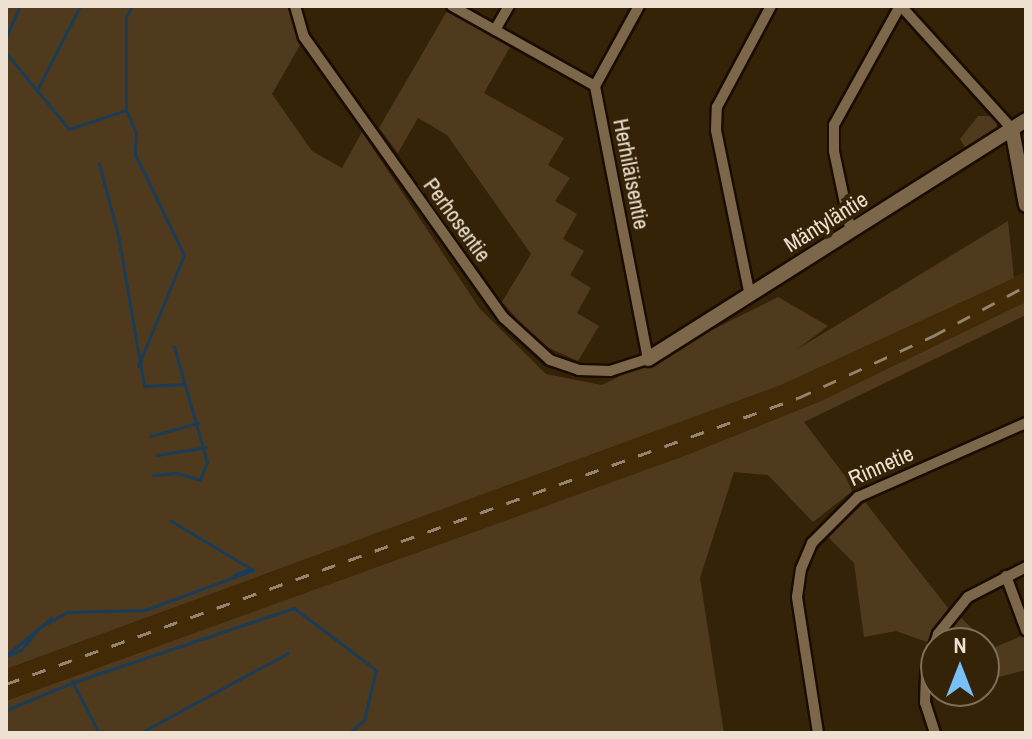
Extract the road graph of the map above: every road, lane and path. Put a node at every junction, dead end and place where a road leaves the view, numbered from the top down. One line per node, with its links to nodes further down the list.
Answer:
1 (295, 6): 14 (street, Perhosentie)
2 (452, 6): 7 (street)
3 (509, 6): 7 (street)
4 (639, 6): 8 (street)
5 (771, 6): 13 (street)
6 (900, 6): 10 (street); 12 (street)
7 (495, 30): 8 (street)
8 (595, 86): 14 (street, Herhiläisentie)
9 (1026, 120): 10 (street, Mäntyläntie)
10 (1012, 129): 11 (street); 12 (street, Mäntyläntie)
11 (1026, 205)
12 (851, 232): 13 (street, Mäntyläntie)
13 (750, 296): 14 (street, Mäntyläntie)
14 (648, 359)
15 (1026, 423): 19 (street, Rinnetie)
16 (1026, 567): 17 (street)
17 (1006, 576): 18 (street); 20 (street)
18 (1026, 630)
19 (818, 733)
20 (935, 733)

